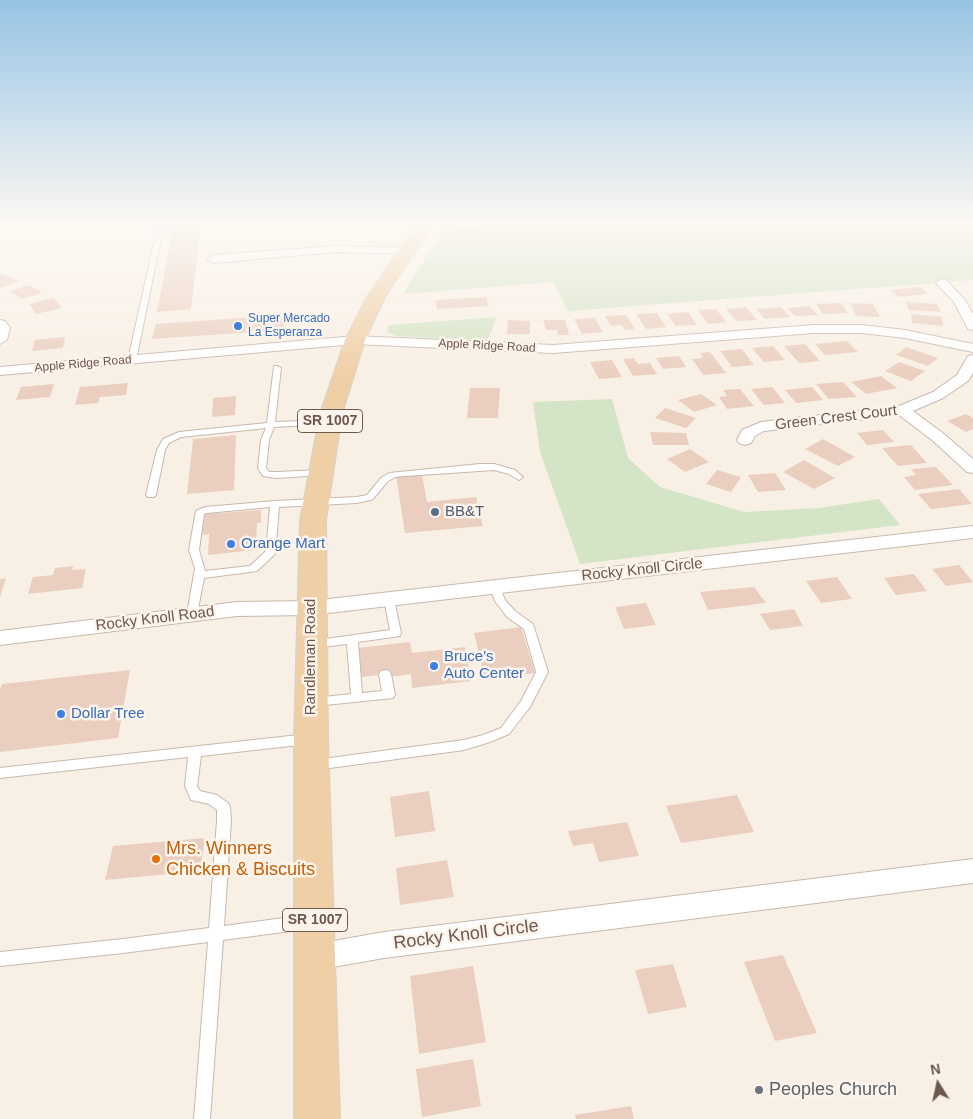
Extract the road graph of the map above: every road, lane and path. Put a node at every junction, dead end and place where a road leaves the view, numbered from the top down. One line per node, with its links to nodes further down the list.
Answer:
1 (150, 274): 10 (lane)
2 (391, 274): 7 (main road, Randleman Road / SR 1007)
3 (942, 283): 5 (street)
4 (0, 324): 6 (street)
5 (973, 326)
6 (0, 340)
7 (355, 340): 8 (street, Apple Ridge Road); 10 (street, Apple Ridge Road); 14 (main road, Randleman Road / SR 1007)
8 (973, 348)
9 (973, 359): 13 (street, Green Crest Court)
10 (132, 360): 12 (street, Apple Ridge Road)
11 (277, 368): 15 (lane)
12 (0, 371)
13 (902, 410): 16 (street, Green Crest Court); 17 (street)
14 (330, 422): 15 (lane); 18 (main road, Randleman Road / SR 1007)
15 (271, 425): 18 (lane); 20 (lane)
16 (745, 440)
17 (973, 468)
18 (321, 473): 21 (main road, Randleman Road / SR 1007)
19 (519, 477): 21 (lane)
20 (151, 496)
21 (316, 503): 22 (lane); 27 (main road, Randleman Road / SR 1007)
22 (275, 504): 24 (lane); 24 (lane)
23 (973, 532): 25 (street, Rocky Knoll Circle)
24 (199, 575): 28 (lane)
25 (495, 587): 26 (street, Rocky Knoll Circle); 34 (lane)
26 (390, 599): 27 (street, Rocky Knoll Circle); 30 (lane)
27 (311, 608): 28 (street, Rocky Knoll Road); 31 (main road, Randleman Road / SR 1007)
28 (192, 614): 29 (street, Rocky Knoll Road)
29 (0, 638)
30 (352, 639): 31 (lane); 33 (lane)
31 (312, 644): 34 (main road, Randleman Road / SR 1007)
32 (385, 674): 33 (lane)
33 (357, 698): 34 (lane)
34 (311, 735): 35 (lane); 39 (main road, Randleman Road / SR 1007)
35 (195, 752): 36 (lane); 38 (lane)
36 (0, 773)
37 (973, 871): 39 (street, Rocky Knoll Circle)
38 (216, 934): 39 (lane); 40 (lane); 41 (lane)
39 (315, 939): 42 (main road, Randleman Road / SR 1007)
40 (0, 959)
41 (202, 1119)
42 (317, 1119)

